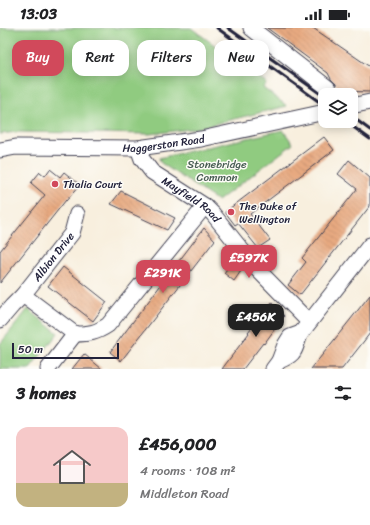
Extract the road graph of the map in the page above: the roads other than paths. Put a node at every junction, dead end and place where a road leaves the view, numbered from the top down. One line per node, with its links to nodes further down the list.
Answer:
1 (251, 28): 2 (street)
2 (328, 88)
3 (370, 102): 4 (street)
4 (358, 105)
5 (318, 114): 6 (street, Haggerston Road)
6 (138, 148): 7 (street, Haggerston Road); 8 (street, Mayfield Road)
7 (0, 150)
8 (205, 206): 13 (street, Mayfield Road); 14 (street)
9 (77, 214): 11 (street, Albion Drive)
10 (370, 245): 13 (street)
11 (23, 295): 12 (street, Albion Drive); 14 (street)
12 (0, 320)
13 (305, 327): 15 (street)
14 (75, 334): 16 (street)
15 (276, 365)
16 (48, 369)

